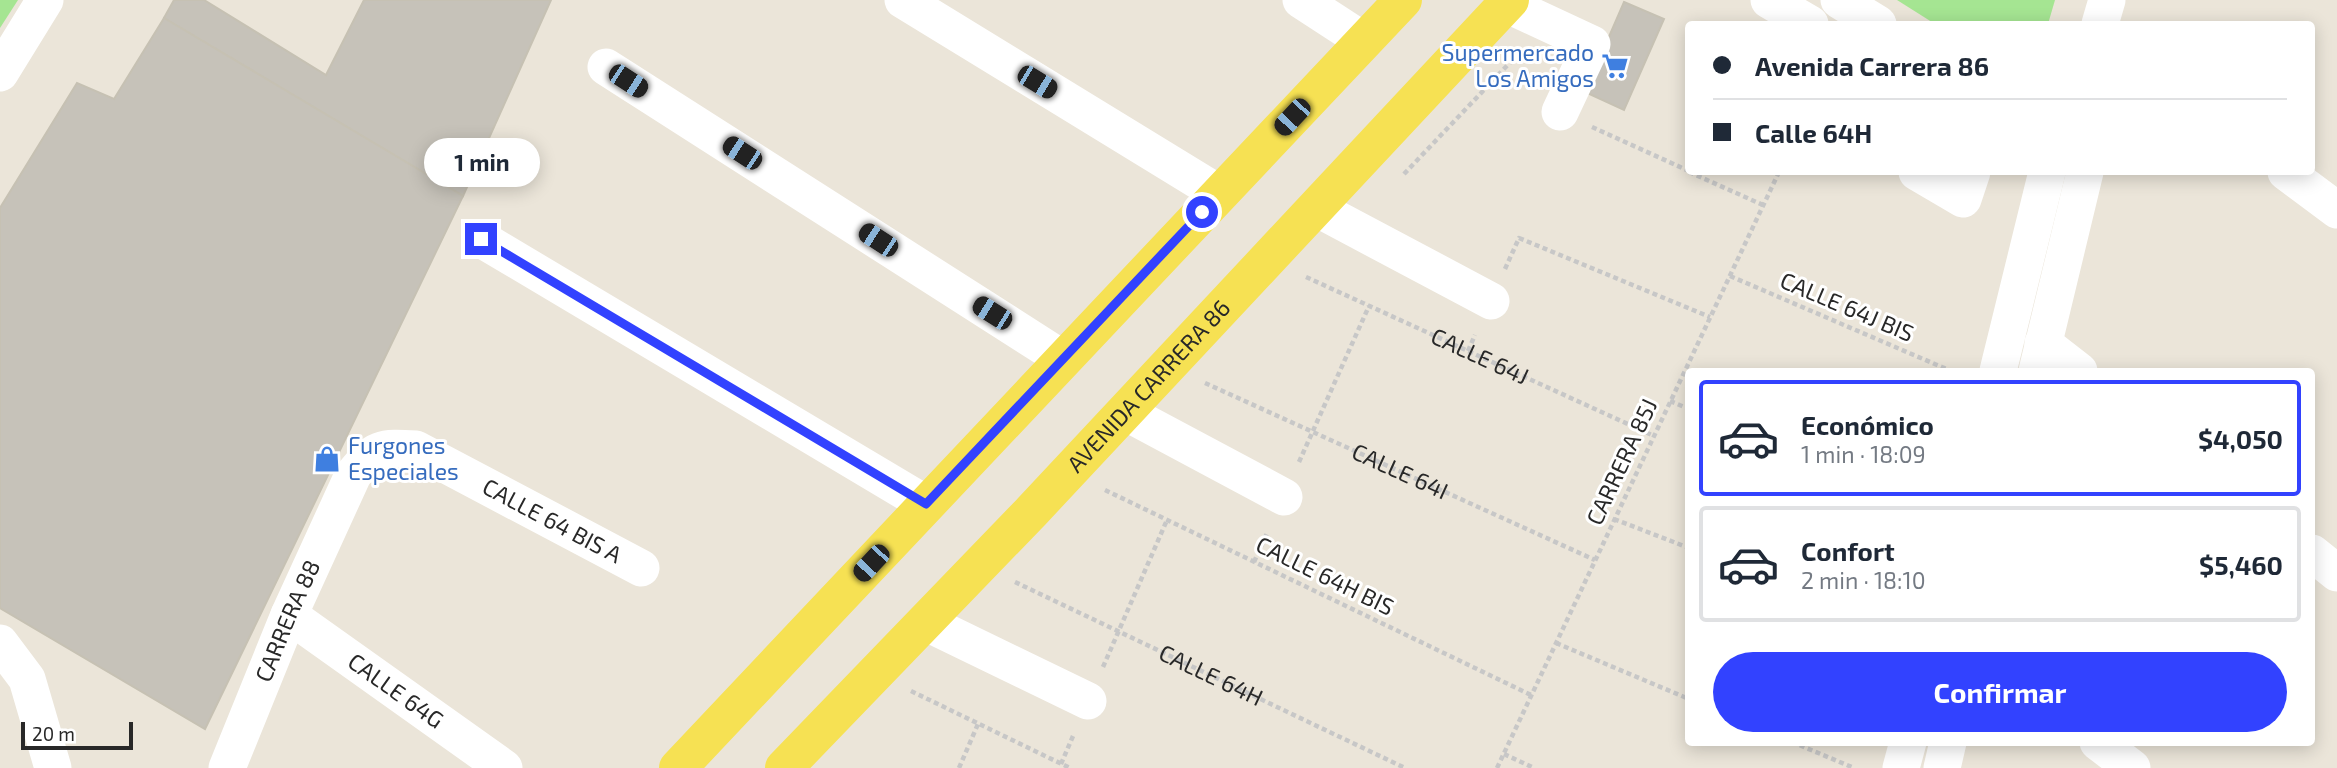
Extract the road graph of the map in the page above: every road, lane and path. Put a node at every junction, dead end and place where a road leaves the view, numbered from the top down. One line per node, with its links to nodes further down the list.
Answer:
1 (45, 0): 14 (street)
2 (903, 0): 24 (street)
3 (1301, 0): 12 (street)
4 (1403, 0): 12 (main road)
5 (1769, 0): 9 (street)
6 (1839, 0): 10 (street)
7 (2106, 0): 11 (street)
8 (1508, 2): 15 (street); 26 (main road, AVENIDA CARRERA 86)
9 (1805, 21)
10 (1873, 21)
11 (2101, 21)
12 (1364, 41): 24 (main road)
13 (606, 66): 36 (street)
14 (0, 73)
15 (1560, 112): 16 (path)
16 (1685, 169)
17 (1698, 175): 25 (path)
18 (1778, 175): 25 (path, CARRERA 85J)
19 (1922, 175): 20 (street)
20 (1971, 175)
21 (2046, 175): 39 (street)
22 (2290, 175): 27 (street)
23 (2074, 176): 35 (street)
24 (1220, 194): 36 (main road)
25 (1763, 205): 30 (path, CARRERA 85J)
26 (1316, 208): 32 (street); 45 (main road, AVENIDA CARRERA 86)
27 (2337, 210)
28 (1519, 238): 34 (path)
29 (481, 239): 51 (street)
30 (1730, 276): 34 (path, CARRERA 85J); 38 (path, CALLE 64J BIS)
31 (1306, 277): 33 (path, CALLE 64J)
32 (1491, 301)
33 (1369, 306): 46 (path); 47 (path, CALLE 64J)
34 (1710, 317): 37 (path, CARRERA 85J)
35 (2040, 357): 40 (street)
36 (1063, 359): 51 (main road)
37 (1686, 368)
38 (1944, 368)
39 (1999, 368)
40 (2071, 368)
41 (1685, 370): 43 (path, CARRERA 85J)
42 (1205, 383): 46 (path, CALLE 64I)
43 (1670, 401): 44 (path); 47 (path, CARRERA 85J)
44 (1685, 407)
45 (1125, 412): 50 (street); 62 (main road, AVENIDA CARRERA 86)
46 (1312, 432): 50 (path); 56 (path, CALLE 64I)
47 (1654, 436): 52 (path, CARRERA 85J)
48 (353, 475): 58 (street, CALLE 64 BIS A); 61 (street, CARRERA 88)
49 (1104, 489): 53 (path, CALLE 64H BIS)
50 (1284, 497): 57 (path)
51 (926, 504): 80 (main road)
52 (1615, 519): 54 (path); 56 (path, CARRERA 85J)
53 (1167, 520): 57 (path, CALLE 64H BIS); 63 (path)
54 (1685, 546)
55 (2315, 555): 59 (street)
56 (1595, 560): 65 (path, CARRERA 85J)
57 (1255, 562): 67 (path, CALLE 64H BIS)
58 (641, 568)
59 (2337, 573)
60 (1015, 582): 63 (path, CALLE 64H)
61 (289, 615): 78 (street, CARRERA 88); 79 (street, CALLE 64G)
62 (925, 622): 69 (street); 81 (main road, AVENIDA CARRERA 86)
63 (1119, 631): 69 (path); 84 (path, CALLE 64H)
64 (0, 643): 77 (street)
65 (1556, 643): 67 (path, CARRERA 85J); 68 (path)
66 (911, 691): 70 (path)
67 (1531, 695): 75 (path, CARRERA 85J)
68 (1685, 697)
69 (1088, 701): 76 (path)
70 (978, 724): 76 (path); 82 (path)
71 (1802, 746): 87 (path)
72 (1907, 746): 88 (street)
73 (1947, 746): 89 (street)
74 (2103, 746): 90 (street)
75 (1504, 754): 85 (path, CARRERA 85J); 86 (path)
76 (1061, 764): 83 (path)
77 (52, 768)
78 (228, 768)
79 (505, 768)
80 (678, 768)
81 (784, 768)
82 (959, 768)
83 (1070, 768)
84 (1405, 768)
85 (1497, 768)
86 (1534, 768)
87 (1854, 768)
88 (1901, 768)
89 (1942, 768)
90 (2132, 768)

